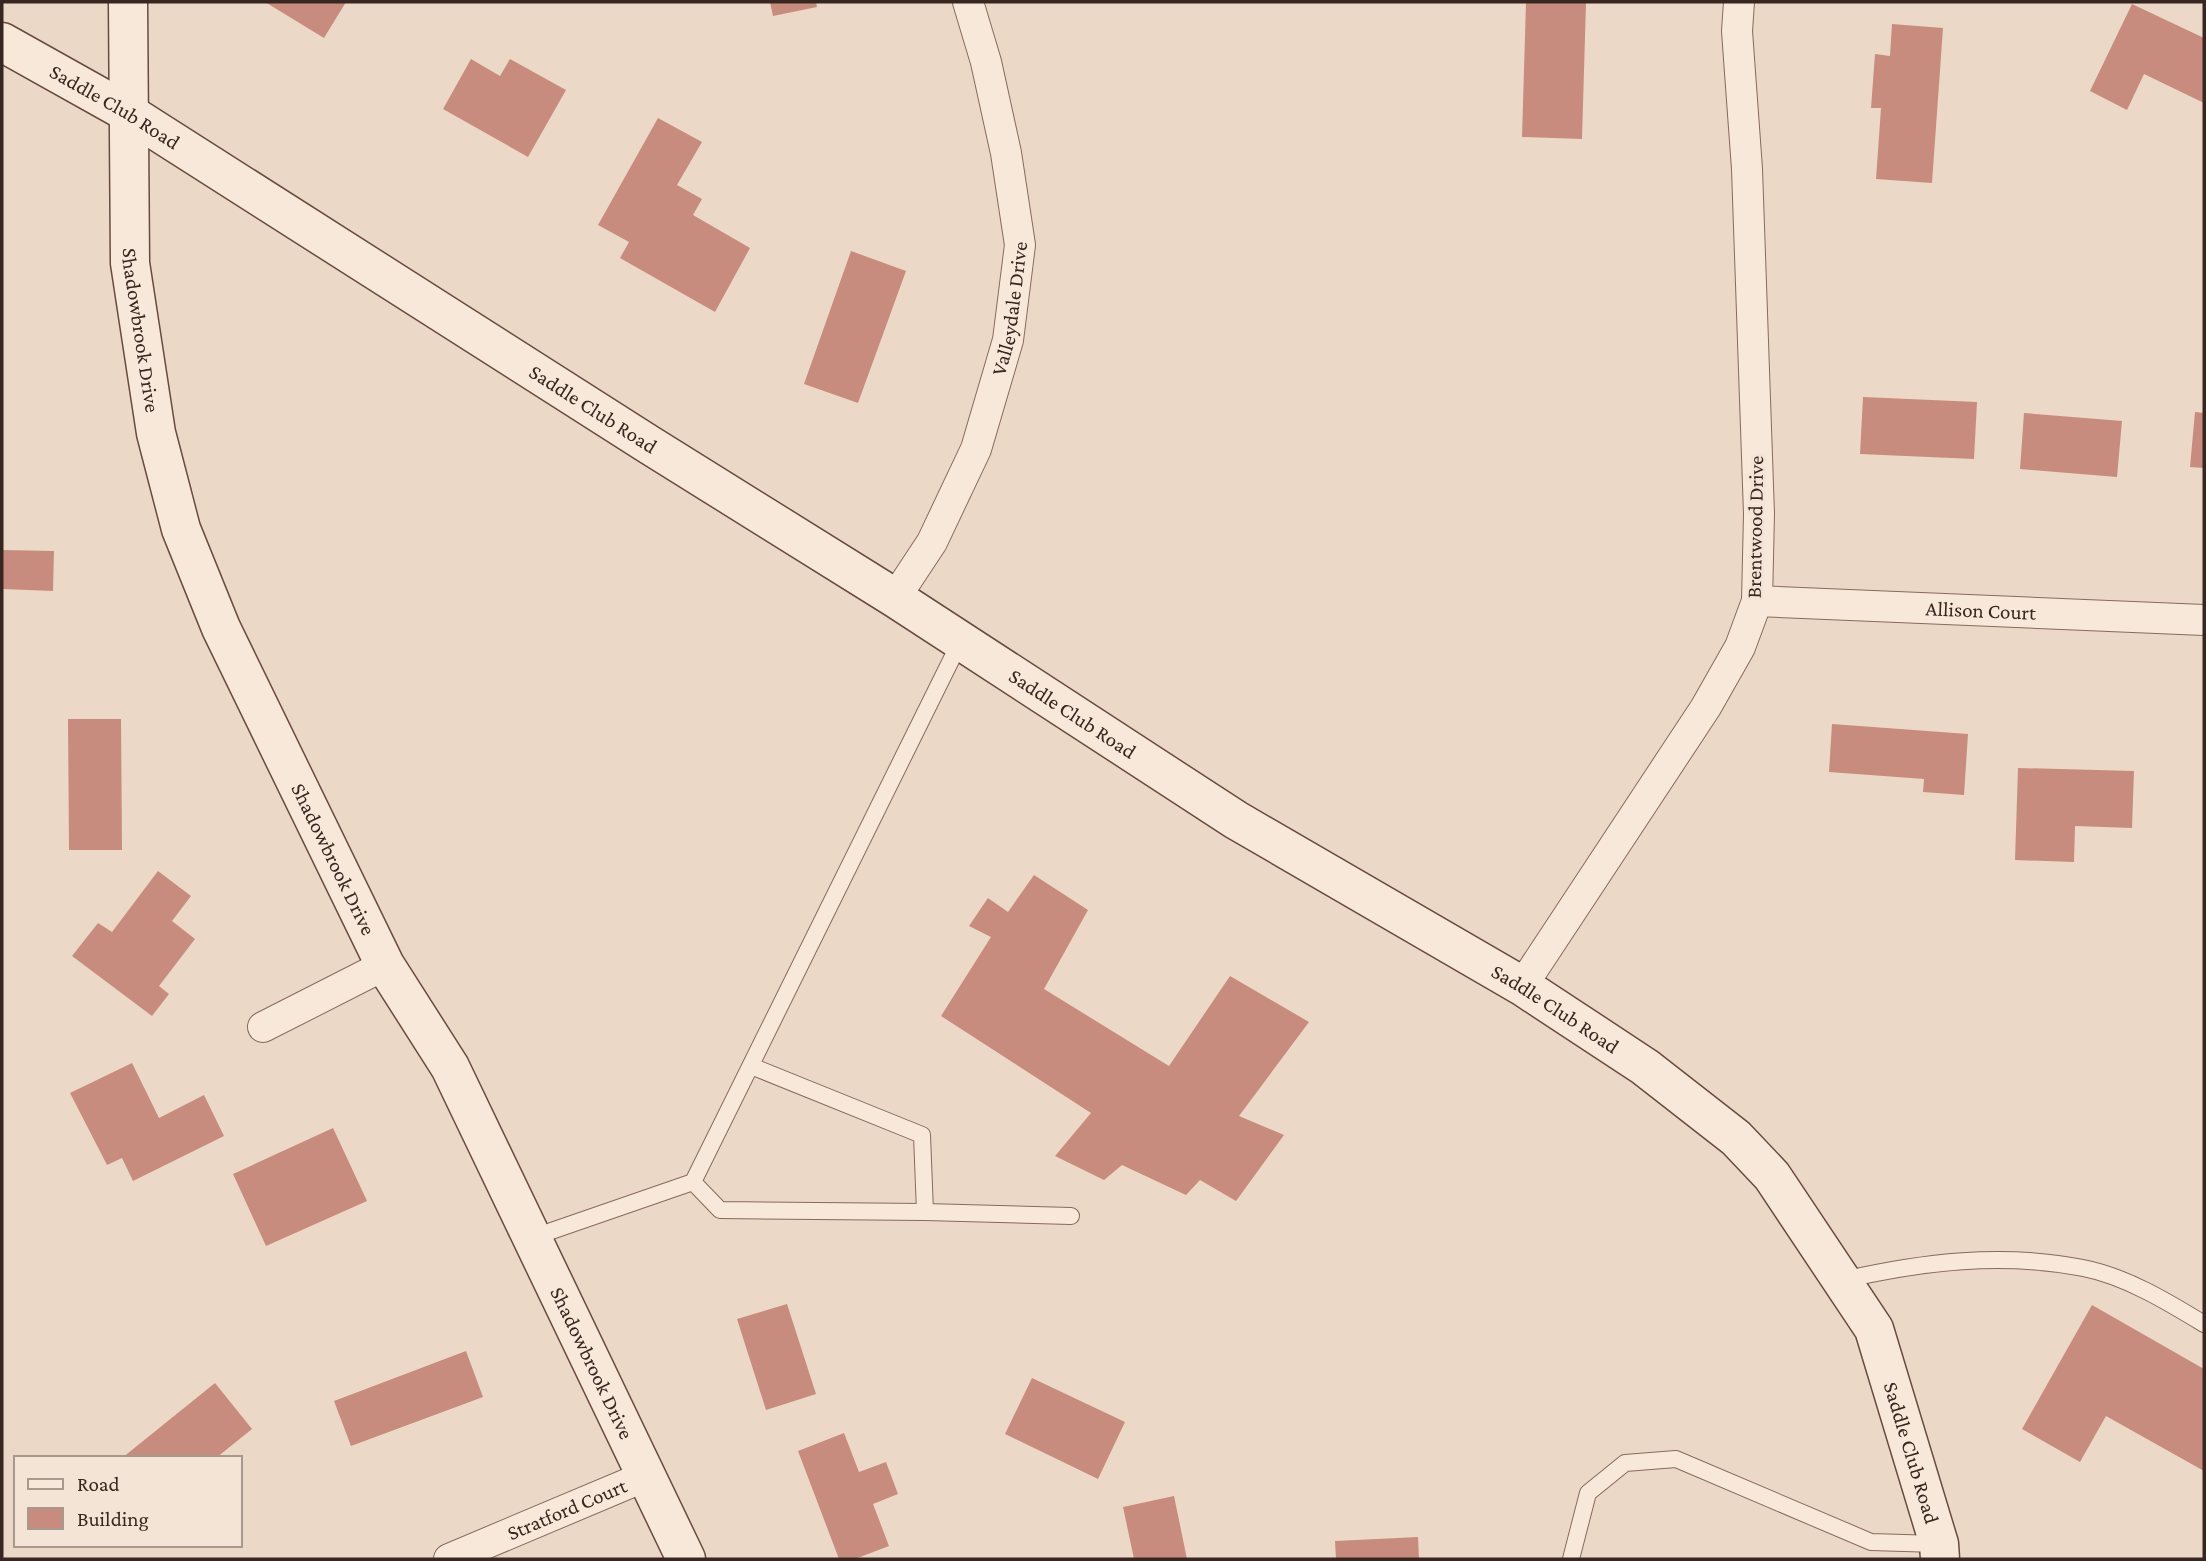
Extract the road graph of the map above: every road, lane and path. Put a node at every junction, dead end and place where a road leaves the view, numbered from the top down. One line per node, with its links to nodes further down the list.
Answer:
1 (128, 2): 5 (street, Shadowbrook Drive)
2 (968, 2): 6 (street, Valleydale Drive)
3 (1739, 2): 7 (street, Brentwood Drive)
4 (2, 42): 5 (street, Saddle Club Road)
5 (127, 112): 6 (street, Saddle Club Road); 10 (street, Shadowbrook Drive)
6 (895, 597): 9 (street, Saddle Club Road)
7 (1757, 601): 8 (street, Allison Court); 11 (street, Brentwood Drive)
8 (2204, 620)
9 (961, 640): 11 (street, Saddle Club Road); 13 (lane)
10 (384, 965): 12 (street); 17 (street, Shadowbrook Drive)
11 (1522, 986): 18 (street, Saddle Club Road)
12 (263, 1027)
13 (751, 1066): 14 (lane); 15 (lane)
14 (693, 1182): 15 (lane); 17 (lane)
15 (925, 1212): 16 (lane)
16 (1071, 1216)
17 (534, 1237): 20 (street, Shadowbrook Drive)
18 (1843, 1280): 19 (lane); 21 (street, Saddle Club Road)
19 (2204, 1324)
20 (646, 1476): 22 (street, Stratford Court); 23 (street, Shadowbrook Drive)
21 (1939, 1552): 24 (lane)
22 (449, 1559)
23 (686, 1559)
24 (1571, 1559)

